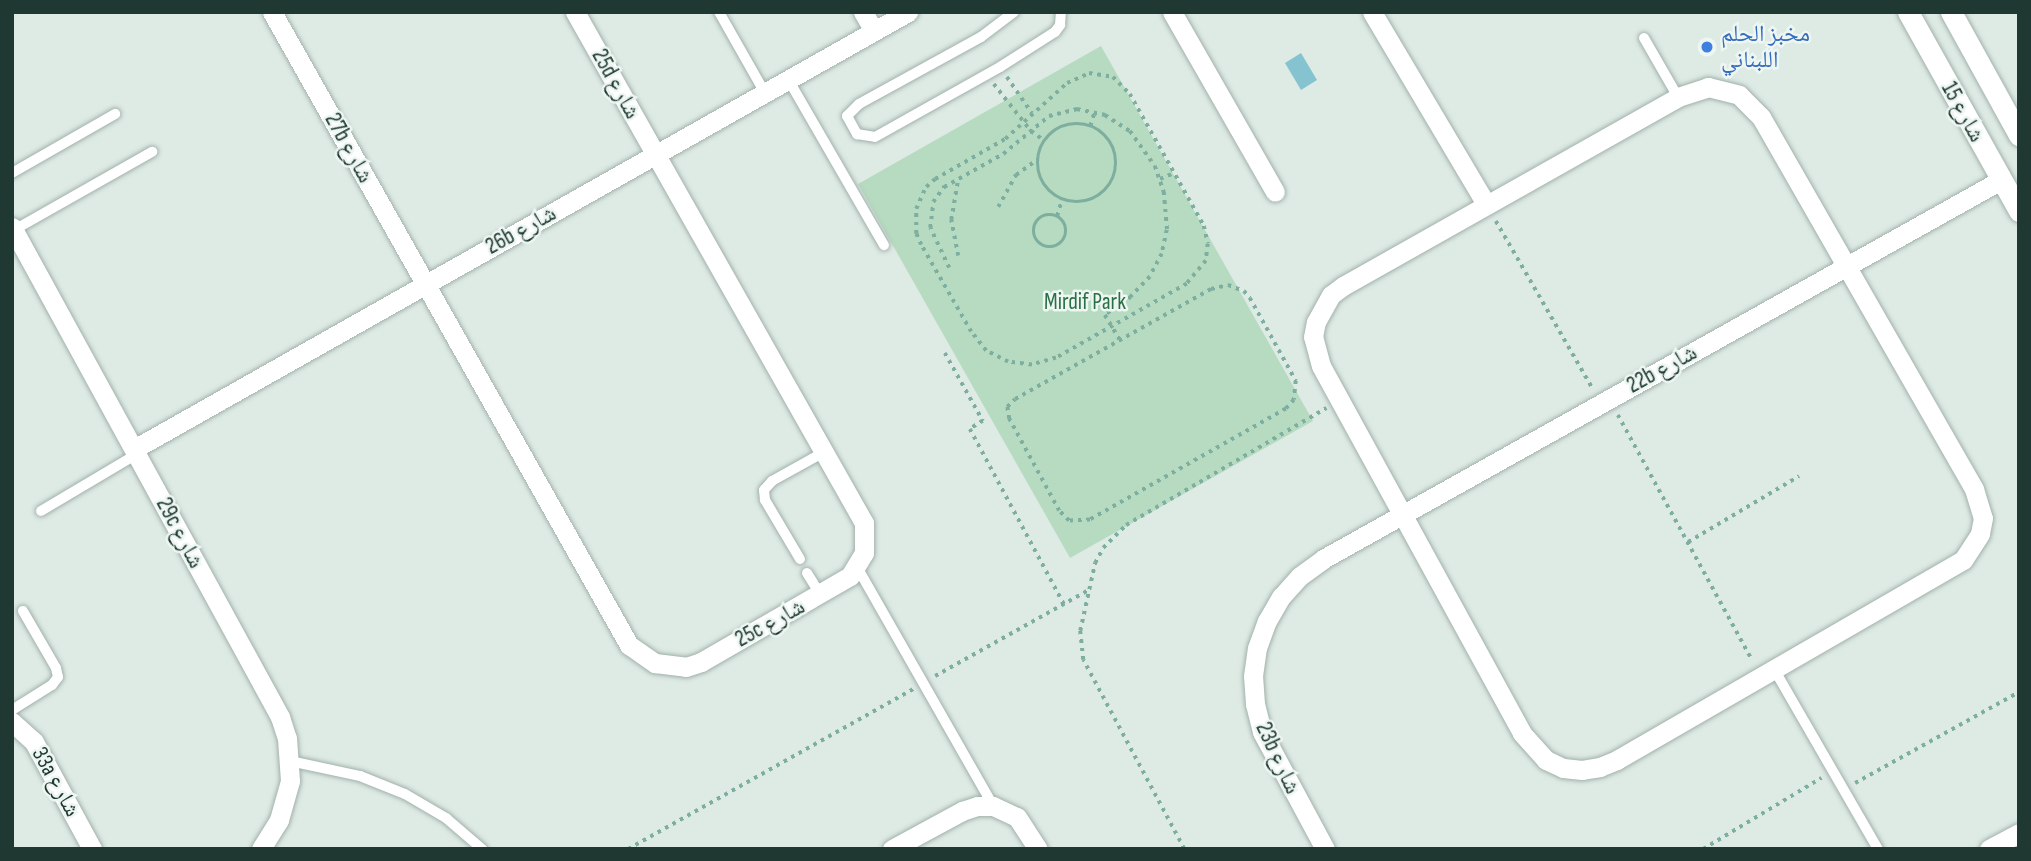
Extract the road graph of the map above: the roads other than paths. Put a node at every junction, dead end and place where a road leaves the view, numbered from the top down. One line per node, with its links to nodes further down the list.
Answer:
1 (272, 12): 29 (street, 27b شارع)
2 (575, 12): 20 (street, 25d شارع)
3 (719, 12): 15 (lane)
4 (863, 12): 12 (street)
5 (908, 12): 12 (street, 26b شارع)
6 (1061, 12): 11 (lane)
7 (1172, 12): 23 (street)
8 (1372, 12): 24 (street)
9 (1908, 12): 22 (street, شارع 15)
10 (1951, 12): 18 (street, شارع 15)
11 (1010, 13)
12 (874, 31): 14 (street, 26b شارع)
13 (1644, 38): 16 (lane)
14 (788, 79): 15 (street, 26b شارع); 27 (lane)
15 (765, 93): 20 (street, 26b شارع)
16 (1678, 97): 24 (street); 28 (street)
17 (115, 114): 21 (lane)
18 (2019, 135)
19 (152, 152): 26 (lane)
20 (656, 155): 29 (street, 26b شارع); 31 (street)
21 (12, 173)
22 (2001, 180): 25 (street, شارع 15); 28 (street, 22b شارع)
23 (1275, 192)
24 (1486, 204): 33 (street)
25 (2019, 211)
26 (13, 229): 30 (street, 29c شارع)
27 (884, 245)
28 (1848, 266): 33 (street, 22b شارع); 40 (street)
29 (425, 284): 30 (street, 26b شارع); 38 (street, 25c شارع)
30 (135, 451): 32 (lane); 43 (street, 29c شارع)
31 (824, 452): 34 (lane); 36 (street)
32 (41, 510)
33 (1403, 514): 35 (street, 22b شارع); 40 (street)
34 (800, 559)
35 (1324, 559): 51 (street, 23b شارع)
36 (858, 567): 38 (street, 25c شارع); 44 (lane)
37 (807, 573): 38 (lane)
38 (821, 595)
39 (23, 611): 41 (lane)
40 (1768, 673): 52 (lane)
41 (12, 710)
42 (12, 722): 46 (street, 33a شارع)
43 (290, 761): 47 (street, 29c شارع); 48 (lane)
44 (993, 806): 49 (street); 50 (street)
45 (2019, 833): 53 (street)
46 (92, 849)
47 (261, 849)
48 (482, 849)
49 (892, 849)
50 (1038, 849)
51 (1325, 849)
52 (1878, 849)
53 (1989, 849)

